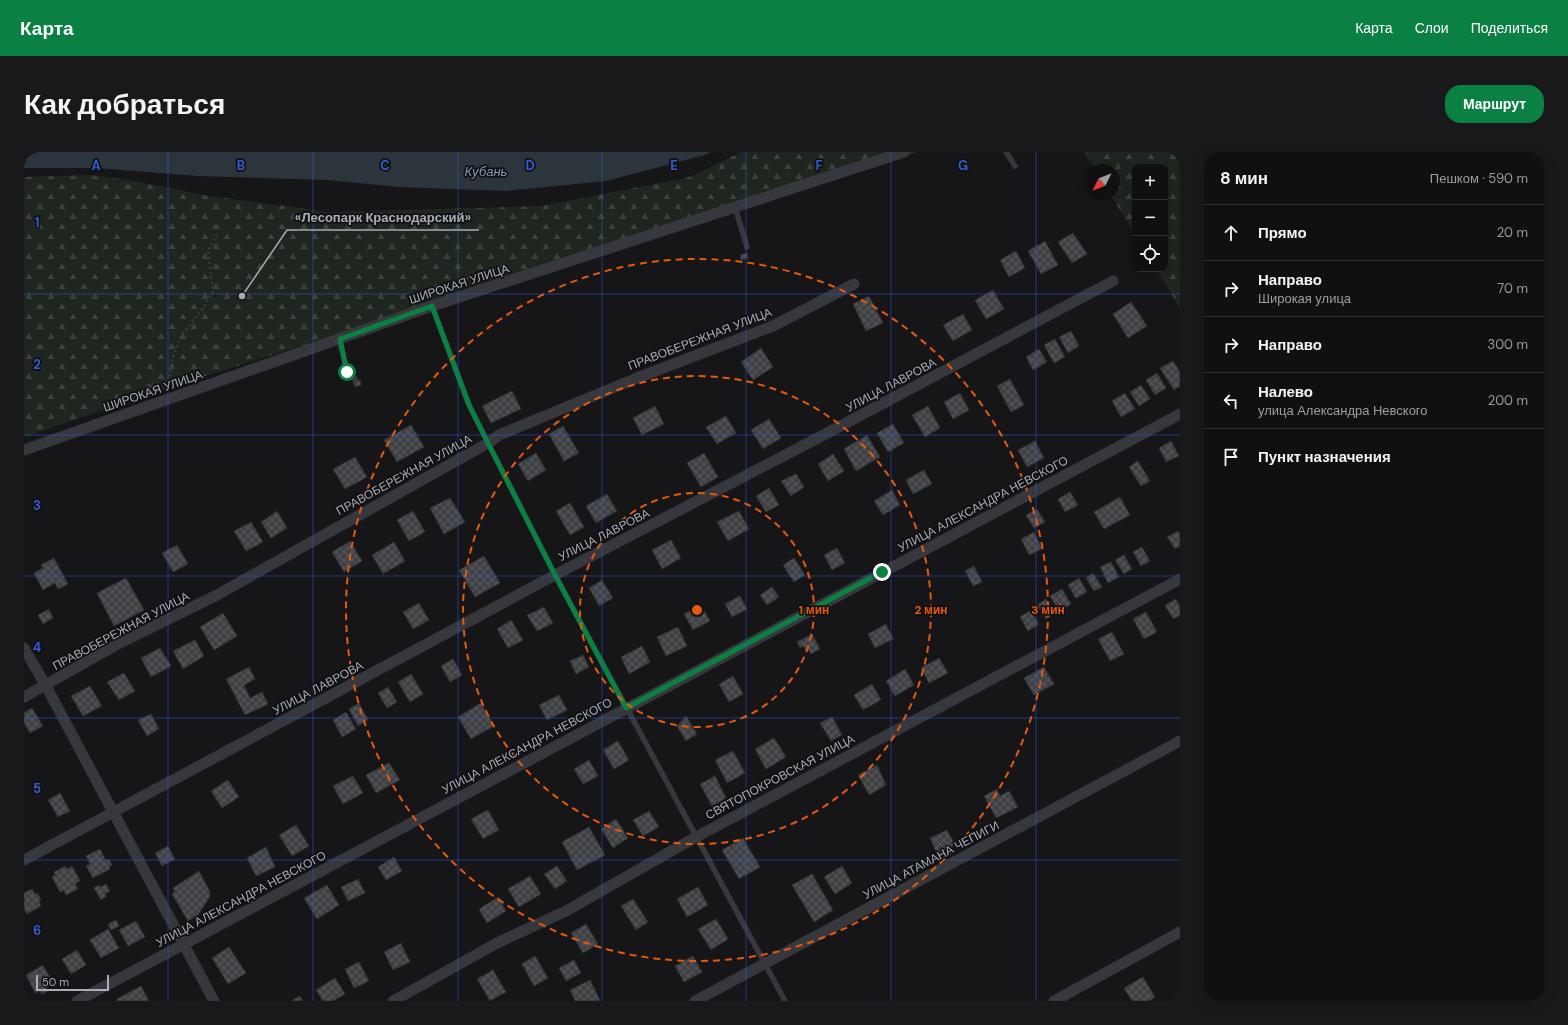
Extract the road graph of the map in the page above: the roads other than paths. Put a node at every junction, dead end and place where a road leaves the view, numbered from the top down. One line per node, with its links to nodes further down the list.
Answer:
1 (904, 152): 4 (street, ШИРОКАЯ УЛИЦА)
2 (1006, 152): 3 (lane)
3 (1015, 166)
4 (735, 207): 5 (lane); 8 (street, ШИРОКАЯ УЛИЦА)
5 (747, 247)
6 (1113, 281): 14 (street, УЛИЦА ЛАВРОВА)
7 (854, 284): 12 (street, ПРАВОБЕРЕЖНАЯ УЛИЦА)
8 (432, 306): 9 (street, ШИРОКАЯ УЛИЦА); 12 (lane)
9 (340, 339): 10 (lane); 13 (street, ШИРОКАЯ УЛИЦА)
10 (355, 379)
11 (1180, 414): 19 (street, УЛИЦА АЛЕКСАНДРА НЕВСКОГО)
12 (488, 443): 14 (lane); 17 (street, ПРАВОБЕРЕЖНАЯ УЛИЦА)
13 (24, 450)
14 (555, 575): 19 (lane); 21 (street, УЛИЦА ЛАВРОВА)
15 (1180, 579): 22 (street, СВЯТОПОКРОВСКАЯ УЛИЦА)
16 (24, 648): 17 (street)
17 (46, 686): 18 (street, ПРАВОБЕРЕЖНАЯ УЛИЦА); 21 (street)
18 (24, 698)
19 (626, 708): 22 (lane); 25 (street, УЛИЦА АЛЕКСАНДРА НЕВСКОГО)
20 (1180, 742): 26 (street, УЛИЦА АТАМАНА ЧЕПИГИ)
21 (114, 812): 23 (street, УЛИЦА ЛАВРОВА); 25 (street)
22 (696, 837): 26 (lane); 29 (street, СВЯТОПОКРОВСКАЯ УЛИЦА)
23 (24, 860)
24 (1180, 932): 32 (street)
25 (184, 945): 27 (street, УЛИЦА АЛЕКСАНДРА НЕВСКОГО); 28 (street)
26 (765, 964): 30 (street, УЛИЦА АТАМАНА ЧЕПИГИ); 31 (lane)
27 (77, 1001)
28 (214, 1001)
29 (393, 1001)
30 (695, 1001)
31 (785, 1001)
32 (1054, 1001)

